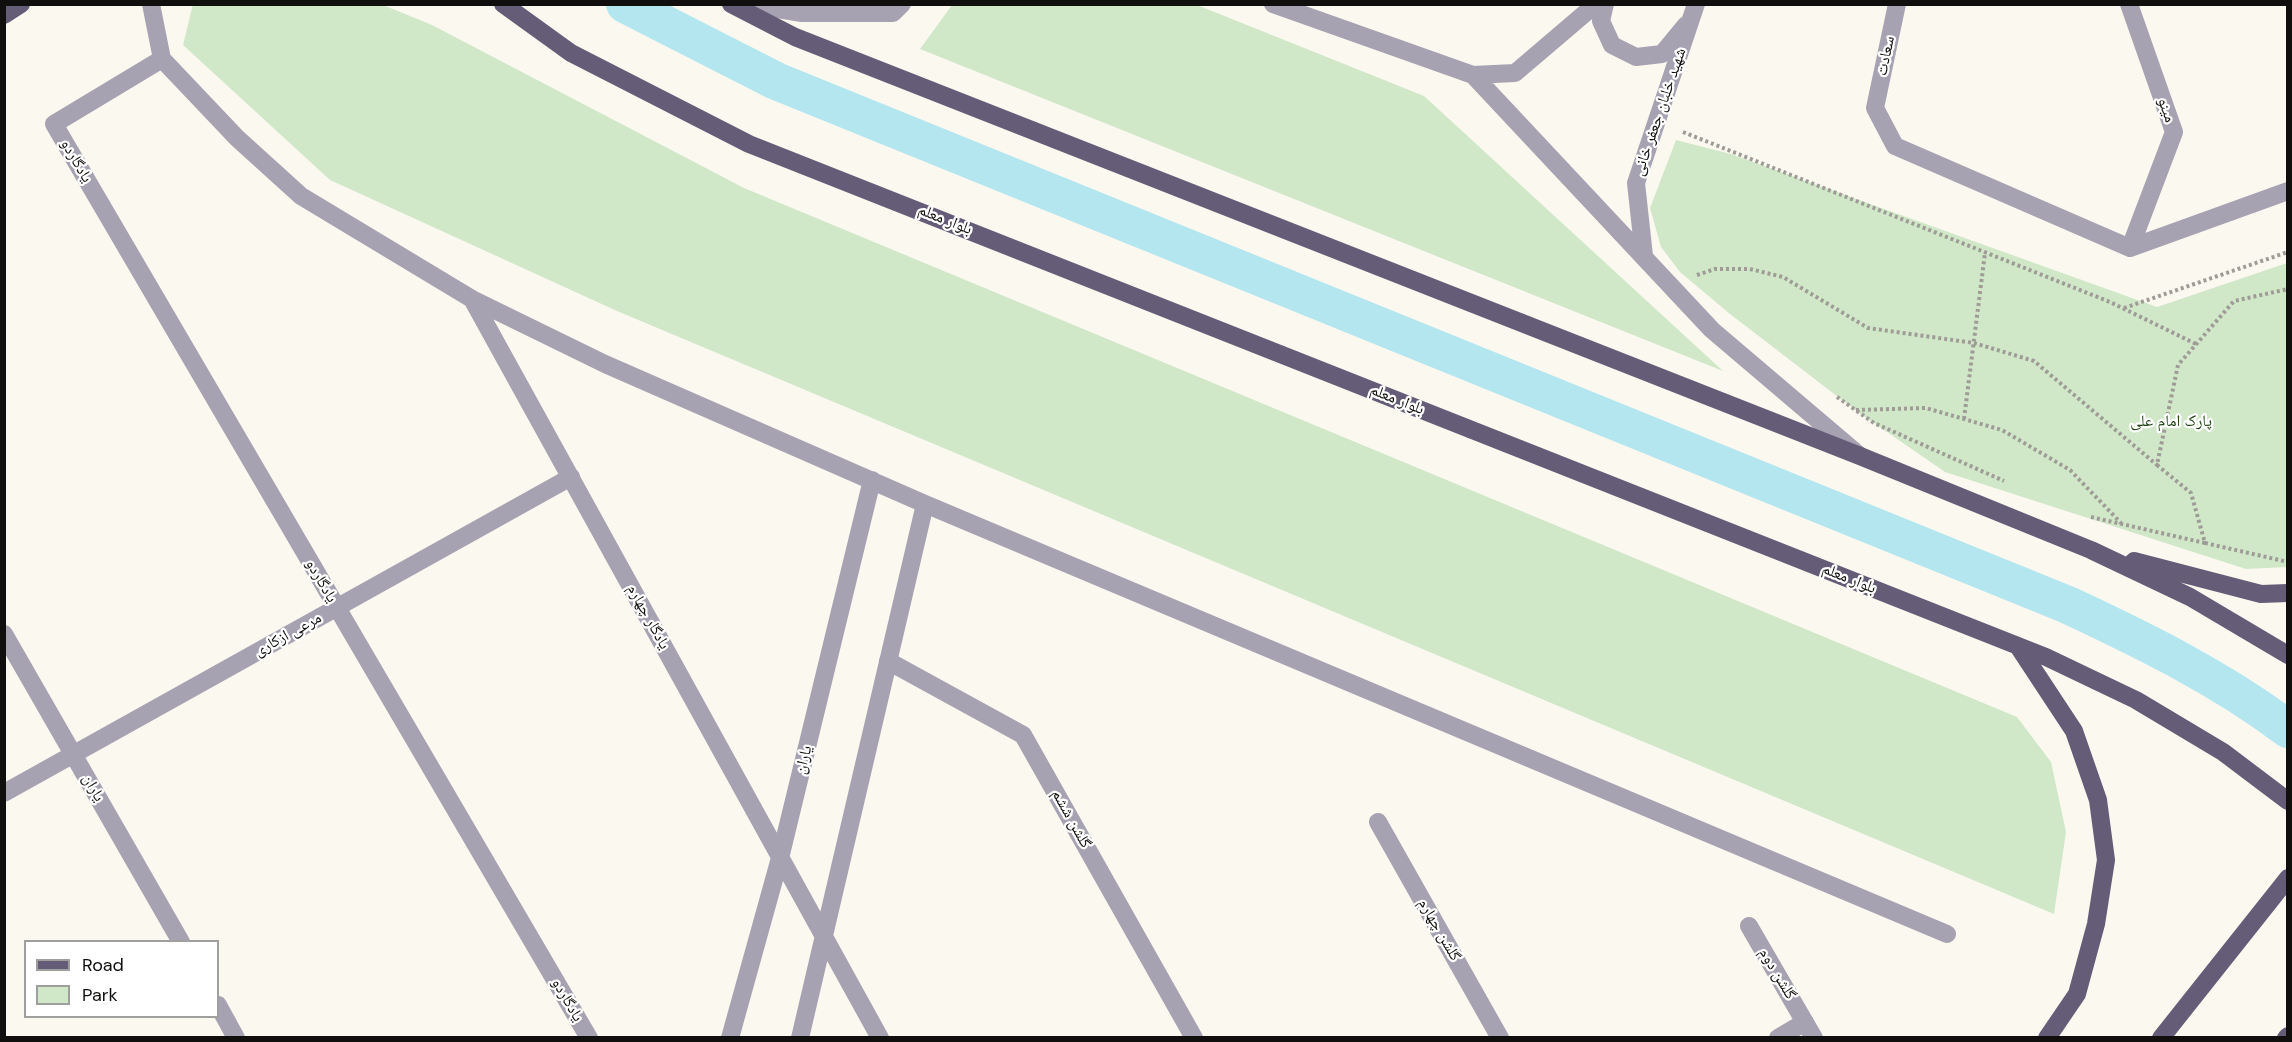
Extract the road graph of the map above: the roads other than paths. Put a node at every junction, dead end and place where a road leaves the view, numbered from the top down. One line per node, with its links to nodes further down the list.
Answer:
1 (21, 4): 13 (main road)
2 (151, 4): 14 (street)
3 (503, 4): 28 (main road, بلوار معلم)
4 (731, 4): 20 (main road)
5 (748, 4): 6 (street)
6 (902, 4)
7 (1273, 4): 15 (street)
8 (1596, 4): 15 (street)
9 (1605, 4): 12 (street)
10 (1897, 4): 17 (street, سعادت)
11 (2129, 4): 17 (street, مینو)
12 (1693, 12): 18 (street, شهید خلبان جعفر خانی)
13 (4, 15)
14 (162, 59): 19 (street); 26 (street, یادگار‌دو)
15 (1473, 75): 18 (street)
16 (2288, 191): 17 (street)
17 (2130, 248)
18 (1644, 256): 20 (street)
19 (472, 299): 21 (street, یادگار چهارم); 22 (street)
20 (1860, 456): 24 (main road)
21 (571, 477): 26 (street, مرعی ازکاری); 35 (street, یادگار چهارم)
22 (872, 480): 23 (street); 35 (street, یاران)
23 (925, 504): 30 (street); 38 (street)
24 (2091, 550): 25 (main road); 29 (main road)
25 (2288, 593)
26 (337, 608): 31 (street, مرعی ازکاری); 44 (street, یادگار‌دو)
27 (4, 634): 31 (street, یاران)
28 (2018, 646): 33 (main road, بلوار معلم); 51 (main road)
29 (2288, 655)
30 (888, 661): 39 (street); 48 (street, گلشن ششم)
31 (74, 755): 32 (street, مرعی ازکاری); 40 (street, یاران)
32 (4, 793)
33 (2288, 801)
34 (1378, 822): 49 (street, گلشن چهارم)
35 (780, 858): 39 (street, یادگار چهارم); 45 (street, یاران)
36 (2288, 878): 52 (main road)
37 (1749, 926): 42 (street, گلشن دوم)
38 (1947, 934)
39 (824, 936): 46 (street); 47 (street, یادگار چهارم)
40 (180, 940)
41 (219, 1007): 43 (street)
42 (1810, 1030): 50 (street)
43 (236, 1038)
44 (588, 1038)
45 (730, 1038)
46 (800, 1038)
47 (880, 1038)
48 (1194, 1038)
49 (1500, 1038)
50 (1778, 1038)
51 (2047, 1038)
52 (2162, 1038)

